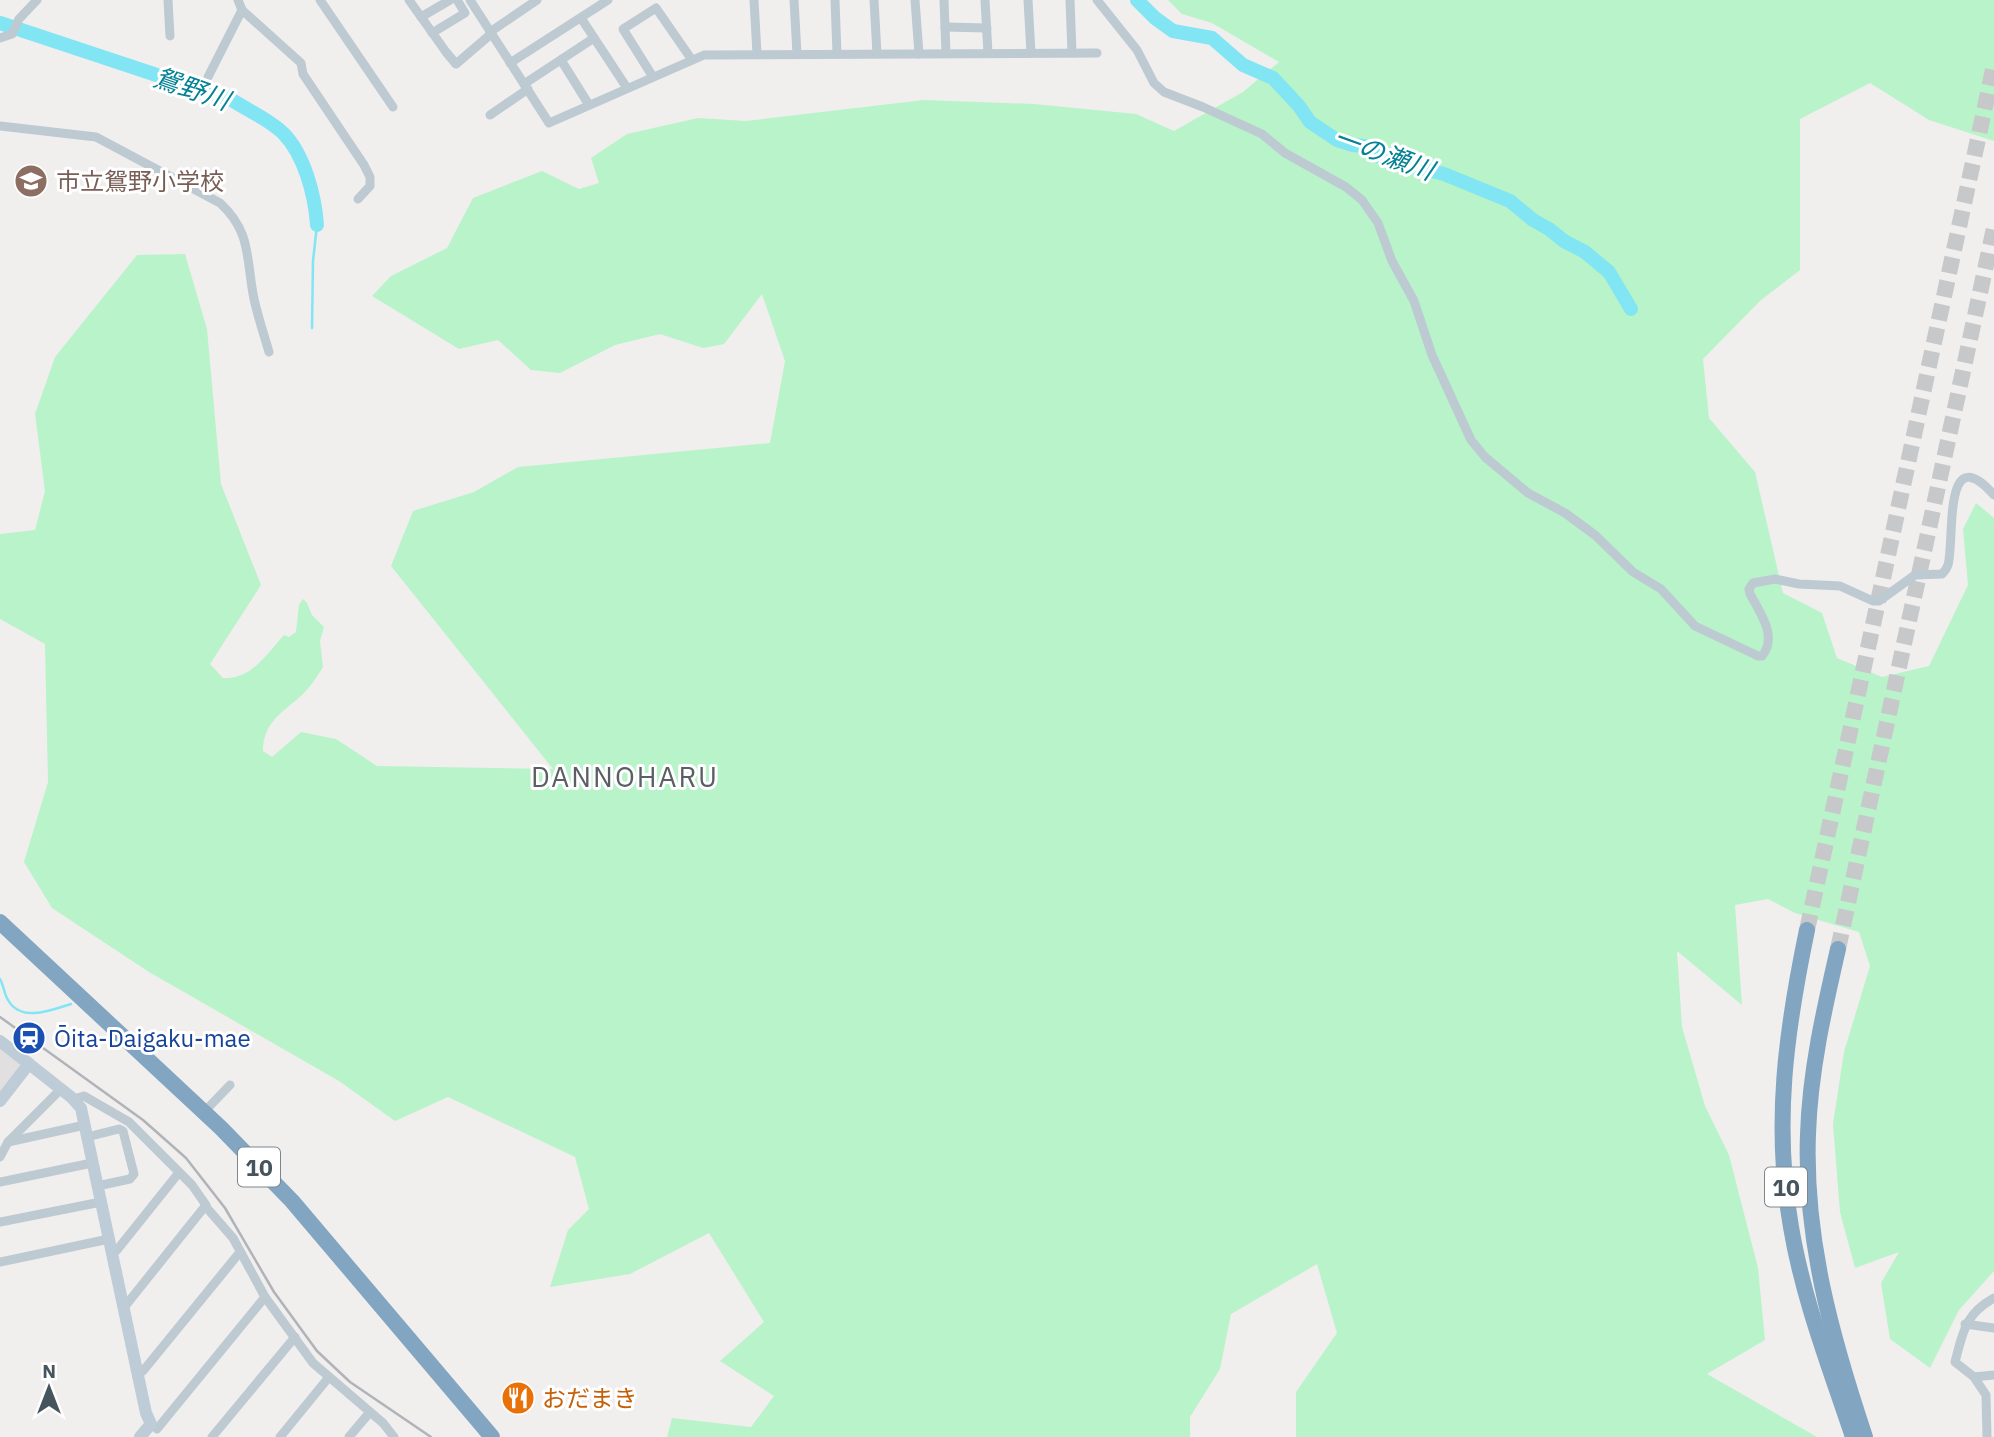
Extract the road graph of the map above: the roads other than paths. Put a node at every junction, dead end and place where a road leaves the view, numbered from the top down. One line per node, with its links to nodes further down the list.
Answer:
1 (37, 0): 28 (street)
2 (168, 0): 27 (street)
3 (320, 0): 48 (street)
4 (409, 0): 21 (street)
5 (450, 0): 21 (street)
6 (457, 0): 25 (street)
7 (470, 0): 26 (street)
8 (537, 0): 26 (street)
9 (608, 0): 22 (street)
10 (754, 0): 34 (street)
11 (794, 0): 35 (street)
12 (835, 0): 36 (street)
13 (874, 0): 37 (street)
14 (915, 0): 38 (street)
15 (944, 0): 23 (street)
16 (985, 0): 24 (street)
17 (1028, 0): 31 (street)
18 (1070, 0): 32 (street)
19 (1097, 0): 53 (street)
20 (240, 5): 43 (street); 51 (street)
21 (421, 17): 25 (street)
22 (581, 18): 29 (street); 42 (street)
23 (945, 27): 24 (street); 39 (street)
24 (987, 28): 30 (street)
25 (432, 33): 26 (street)
26 (491, 33): 42 (street)
27 (170, 36)
28 (0, 38)
29 (594, 38): 40 (street); 46 (street)
30 (988, 53): 31 (street); 39 (street)
31 (1031, 53): 32 (street)
32 (1072, 53): 33 (street)
33 (1097, 53)
34 (757, 54): 35 (street); 41 (street)
35 (797, 54): 36 (street)
36 (837, 54): 37 (street)
37 (877, 54): 38 (street)
38 (919, 54): 39 (street)
39 (946, 54)
40 (561, 60): 45 (street); 47 (street)
41 (692, 60): 44 (street); 44 (street)
42 (510, 63): 45 (street)
43 (208, 77)
44 (653, 77): 46 (street)
45 (526, 87): 47 (street); 49 (street)
46 (627, 88): 47 (street)
47 (589, 105)
48 (393, 107)
49 (490, 115)
50 (0, 126): 52 (street)
51 (358, 199)
52 (269, 352)
53 (1994, 495)
54 (0, 922): 63 (highway, 10)
55 (1807, 930): 96 (highway, 10)
56 (1838, 949): 97 (highway, 10)
57 (0, 1041): 58 (street)
58 (28, 1065): 60 (street); 62 (street)
59 (230, 1085): 63 (street)
60 (61, 1089): 61 (street); 65 (street)
61 (74, 1099): 64 (street); 72 (street)
62 (0, 1101)
63 (204, 1112): 95 (highway, 10)
64 (86, 1131): 65 (street); 67 (street); 70 (street)
65 (8, 1142): 66 (street)
66 (0, 1157)
67 (92, 1163): 69 (street); 70 (street)
68 (177, 1175): 74 (street)
69 (0, 1182)
70 (97, 1186): 71 (street)
71 (101, 1202): 73 (street); 74 (street)
72 (206, 1207): 75 (street); 79 (street)
73 (0, 1222)
74 (110, 1245): 76 (street); 79 (street)
75 (240, 1252): 77 (street); 83 (street)
76 (0, 1262)
77 (265, 1297): 82 (street); 88 (street)
78 (1994, 1297): 80 (street)
79 (123, 1305): 83 (street)
80 (1965, 1324): 81 (street); 86 (street)
81 (1994, 1328)
82 (295, 1337): 85 (street); 91 (street)
83 (137, 1373): 88 (street)
84 (1994, 1375): 86 (street)
85 (329, 1377): 87 (street); 92 (street)
86 (1974, 1377): 98 (street)
87 (370, 1412): 93 (street); 94 (street)
88 (154, 1427): 89 (street); 90 (street)
89 (140, 1437)
90 (166, 1437)
91 (212, 1437)
92 (280, 1437)
93 (349, 1437)
94 (394, 1437)
95 (492, 1437)
96 (1853, 1437)
97 (1865, 1437)
98 (1987, 1437)

